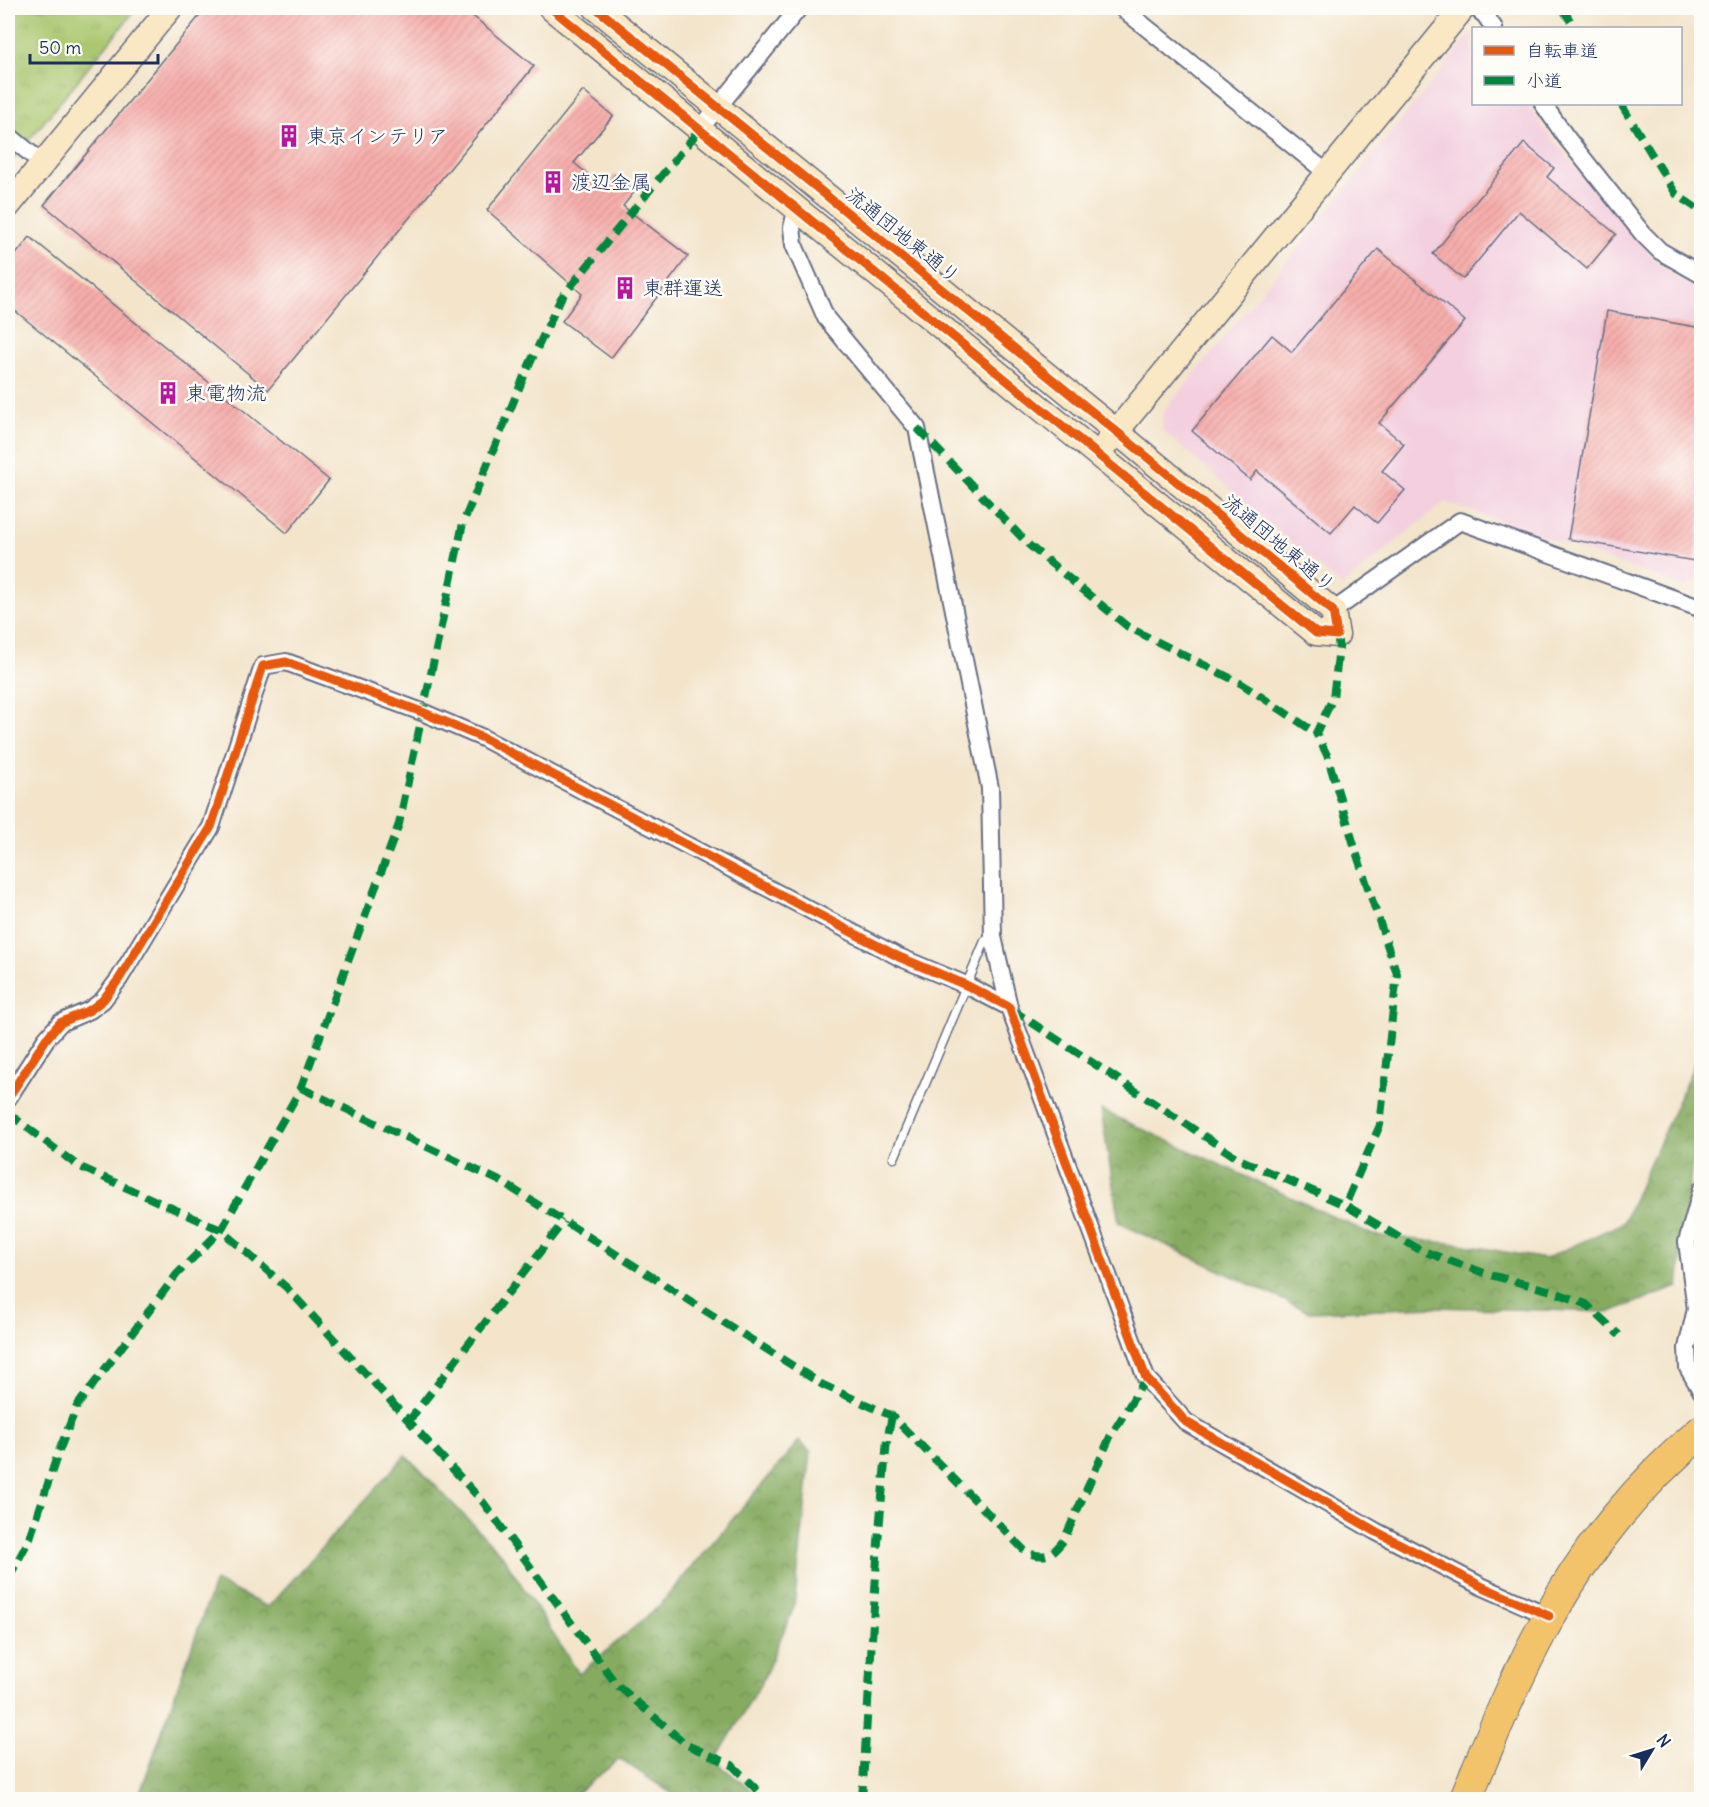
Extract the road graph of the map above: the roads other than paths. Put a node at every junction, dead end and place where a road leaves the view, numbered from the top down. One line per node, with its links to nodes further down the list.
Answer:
1 (170, 8): 13 (street)
2 (551, 8): 11 (street, 流通団地東通り)
3 (596, 8): 10 (street, 流通団地東通り)
4 (799, 8): 10 (street)
5 (1122, 8): 14 (street)
6 (1463, 8): 14 (street)
7 (1476, 8): 8 (street)
8 (1493, 27)
9 (1544, 105): 17 (street)
10 (718, 108): 11 (street); 18 (street, 流通団地東通り)
11 (700, 129): 16 (street, 流通団地東通り)
12 (8, 135): 13 (street)
13 (42, 164): 15 (street)
14 (1326, 173): 18 (street)
15 (8, 206)
16 (796, 208): 19 (street, 流通団地東通り); 22 (street)
17 (1701, 275)
18 (1117, 432): 19 (street); 21 (street, 流通団地東通り)
19 (1098, 454): 21 (street, 流通団地東通り)
20 (1701, 609): 21 (street)
21 (1333, 611)
22 (993, 937): 23 (lane); 24 (street)
23 (966, 985): 24 (street); 25 (street); 26 (lane)
24 (1009, 1007): 30 (street)
25 (8, 1098)
26 (894, 1158)
27 (1701, 1189): 28 (street)
28 (1701, 1392)
29 (1701, 1431): 30 (highway)
30 (1549, 1616): 31 (highway)
31 (1465, 1800)

